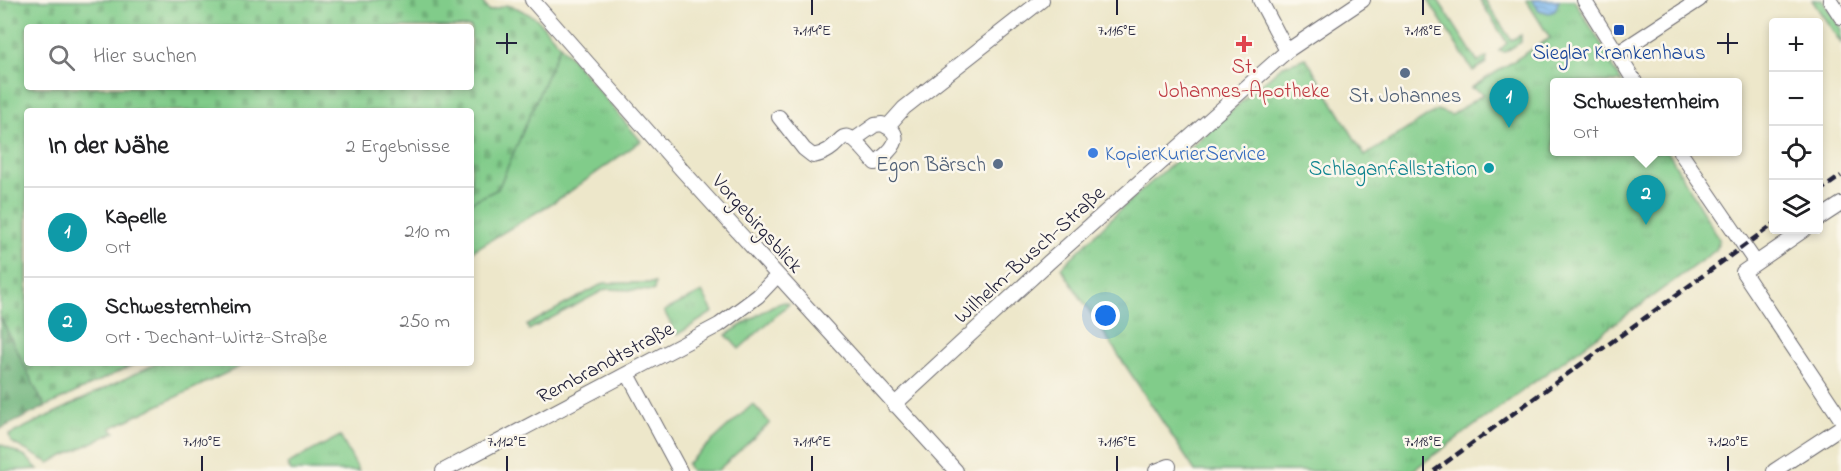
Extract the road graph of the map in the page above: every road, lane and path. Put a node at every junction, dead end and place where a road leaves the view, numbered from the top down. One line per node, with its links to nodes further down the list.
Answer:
1 (532, 0): 20 (street, Vorgebirgsblick)
2 (1042, 0): 13 (street)
3 (1260, 0): 9 (street)
4 (1363, 0): 9 (street, Wilhelm-Busch-Straße)
5 (1584, 0): 10 (street)
6 (1699, 0): 10 (street)
7 (1830, 0): 8 (street)
8 (1841, 17)
9 (1287, 51): 22 (street, Wilhelm-Busch-Straße)
10 (1618, 53): 11 (street)
11 (1633, 78)
12 (779, 117): 14 (street)
13 (887, 127): 14 (street); 14 (street)
14 (855, 139)
15 (1683, 156): 19 (street)
16 (1841, 204): 17 (street)
17 (1823, 216)
18 (1798, 234): 19 (street)
19 (1756, 263): 23 (street)
20 (777, 276): 21 (street, Rembrandtstraße); 22 (street, Vorgebirgsblick)
21 (628, 374): 25 (street, Rembrandtstraße); 26 (street)
22 (894, 405): 27 (street, Vorgebirgsblick)
23 (1841, 419)
24 (1841, 428): 28 (street)
25 (443, 471)
26 (680, 471)
27 (956, 471)
28 (1774, 471)

